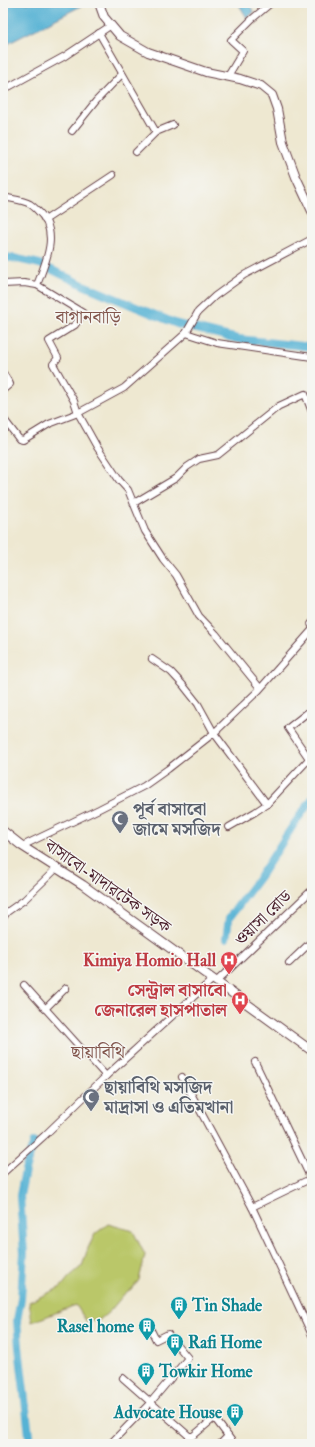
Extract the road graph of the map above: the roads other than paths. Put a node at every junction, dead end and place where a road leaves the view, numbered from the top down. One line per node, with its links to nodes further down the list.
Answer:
1 (99, 3): 3 (street)
2 (271, 3): 6 (street)
3 (110, 26): 4 (street); 6 (street)
4 (99, 33): 5 (street); 7 (street)
5 (122, 74): 9 (street); 10 (street)
6 (228, 76): 14 (street)
7 (3, 90)
8 (173, 125): 10 (street)
9 (72, 131)
10 (156, 132): 11 (street)
11 (136, 152)
12 (113, 175): 15 (street)
13 (3, 197): 15 (street)
14 (312, 211)
15 (45, 220): 18 (street)
16 (312, 239): 19 (street)
17 (3, 284): 18 (street)
18 (37, 285): 24 (street)
19 (187, 331): 20 (street); 24 (street)
20 (312, 357)
21 (3, 373): 22 (street)
22 (3, 390)
23 (312, 412): 26 (street)
24 (78, 413): 25 (street); 26 (street)
25 (3, 418)
26 (134, 503): 31 (street)
27 (312, 623): 28 (street)
28 (312, 626)
29 (312, 630): 31 (street)
30 (152, 659): 33 (street)
31 (260, 688): 33 (street)
32 (312, 709): 34 (street)
33 (214, 733): 34 (street); 37 (street)
34 (267, 804): 35 (street)
35 (229, 827)
36 (3, 831): 37 (street, বাসাবো-মাদারটেক সড়ক)
37 (22, 846): 38 (street, বাসাবো-মাদারটেক সড়ক)
38 (57, 868): 40 (street); 43 (street, বাসাবো-মাদারটেক সড়ক)
39 (312, 890): 43 (street, ওয়াসা রোড)
40 (3, 918)
41 (312, 941): 42 (street)
42 (289, 963)
43 (214, 981): 47 (street, বাসাবো-মাদারটেক সড়ক); 49 (street, ওয়াসা রোড)
44 (24, 985): 46 (street)
45 (66, 988): 46 (street)
46 (45, 1009): 49 (street)
47 (312, 1051)
48 (255, 1062): 52 (street)
49 (106, 1076): 51 (street, ওয়াসা রোড)
50 (182, 1077): 53 (street)
51 (4, 1173)
52 (312, 1179): 53 (street)
53 (252, 1207): 55 (street)
54 (150, 1328): 57 (street)
55 (312, 1335)
56 (123, 1378): 57 (street)
57 (150, 1403): 58 (street); 59 (street)
58 (228, 1436): 60 (street); 61 (street)
59 (110, 1444)
60 (220, 1444)
61 (234, 1444)

